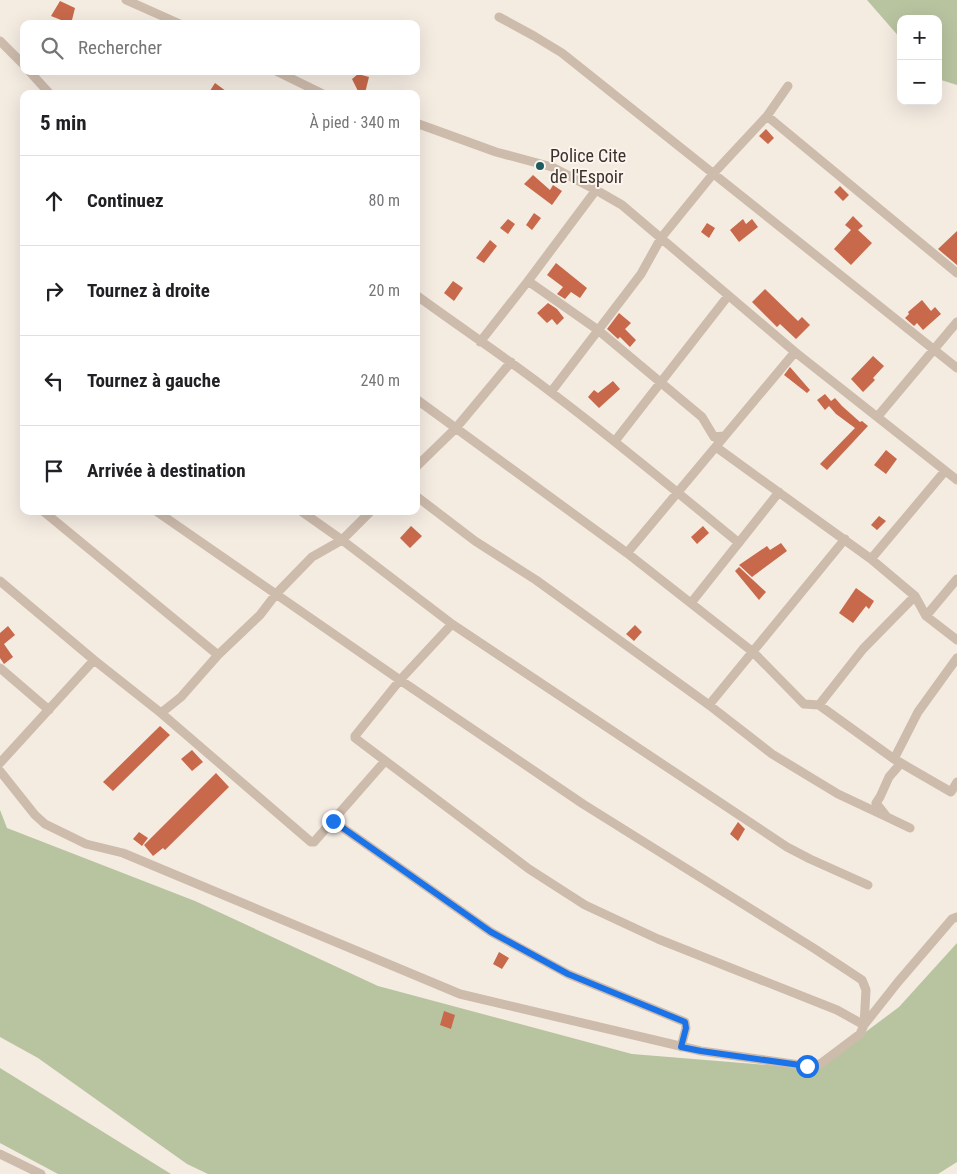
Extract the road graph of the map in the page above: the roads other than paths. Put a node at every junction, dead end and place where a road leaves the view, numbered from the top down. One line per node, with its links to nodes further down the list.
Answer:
1 (126, 0): 3 (street)
2 (499, 17): 13 (street)
3 (171, 20)
4 (0, 41): 5 (street)
5 (20, 62)
6 (33, 75): 9 (street)
7 (284, 75): 10 (street)
8 (788, 86): 11 (street)
9 (46, 90)
10 (315, 90)
11 (767, 116): 13 (street); 16 (street)
12 (420, 125): 14 (street)
13 (714, 174): 15 (street); 23 (street)
14 (596, 190): 15 (street); 17 (street)
15 (661, 238): 18 (street); 21 (street)
16 (957, 273)
17 (528, 281): 21 (street); 22 (street)
18 (728, 296): 24 (street); 27 (street)
19 (420, 298): 22 (street)
20 (957, 322): 23 (street)
21 (598, 330): 27 (street); 28 (street)
22 (480, 342): 25 (street)
23 (934, 349): 26 (street); 30 (street)
24 (795, 352): 30 (street); 32 (street)
25 (511, 362): 28 (street); 31 (street)
26 (957, 368)
27 (660, 383): 32 (street); 33 (street)
28 (551, 392): 33 (street)
29 (420, 402): 31 (street)
30 (878, 416): 36 (street)
31 (456, 428): 35 (street); 48 (street)
32 (724, 436): 34 (street)
33 (615, 441): 38 (street)
34 (716, 447): 38 (street); 39 (street)
35 (420, 463)
36 (945, 471): 37 (street); 49 (street)
37 (957, 480)
38 (678, 492): 47 (street); 48 (street)
39 (779, 492): 45 (street); 47 (street)
40 (420, 499): 64 (street)
41 (48, 515): 59 (street)
42 (162, 515): 52 (street)
43 (307, 515): 46 (street)
44 (367, 515): 46 (street)
45 (845, 539): 49 (street); 58 (street)
46 (342, 540): 52 (street); 56 (street)
47 (739, 543): 54 (street)
48 (627, 553): 54 (street)
49 (871, 559): 53 (street)
50 (957, 579): 55 (street)
51 (0, 581): 61 (street)
52 (276, 594): 59 (street); 63 (street)
53 (915, 596): 55 (street); 65 (street)
54 (691, 603): 58 (street)
55 (926, 616): 57 (street)
56 (452, 624): 63 (street); 76 (street)
57 (957, 640)
58 (753, 652): 64 (street); 65 (street)
59 (218, 655): 67 (street)
60 (957, 658): 68 (street)
61 (94, 660): 66 (street); 67 (street)
62 (0, 668): 66 (street)
63 (400, 680): 69 (street); 78 (street)
64 (709, 705): 73 (street)
65 (819, 705): 68 (street)
66 (50, 710): 70 (street)
67 (160, 714): 74 (street)
68 (897, 761): 72 (street); 73 (street)
69 (386, 762): 74 (street); 78 (street)
70 (0, 763)
71 (0, 771): 79 (street)
72 (957, 782)
73 (887, 817): 75 (street)
74 (333, 821): 79 (street)
75 (910, 828)
76 (868, 884)
77 (957, 917): 78 (street)
78 (864, 1025): 79 (street)
79 (681, 1047)
80 (0, 1154): 81 (street)
81 (40, 1174)

